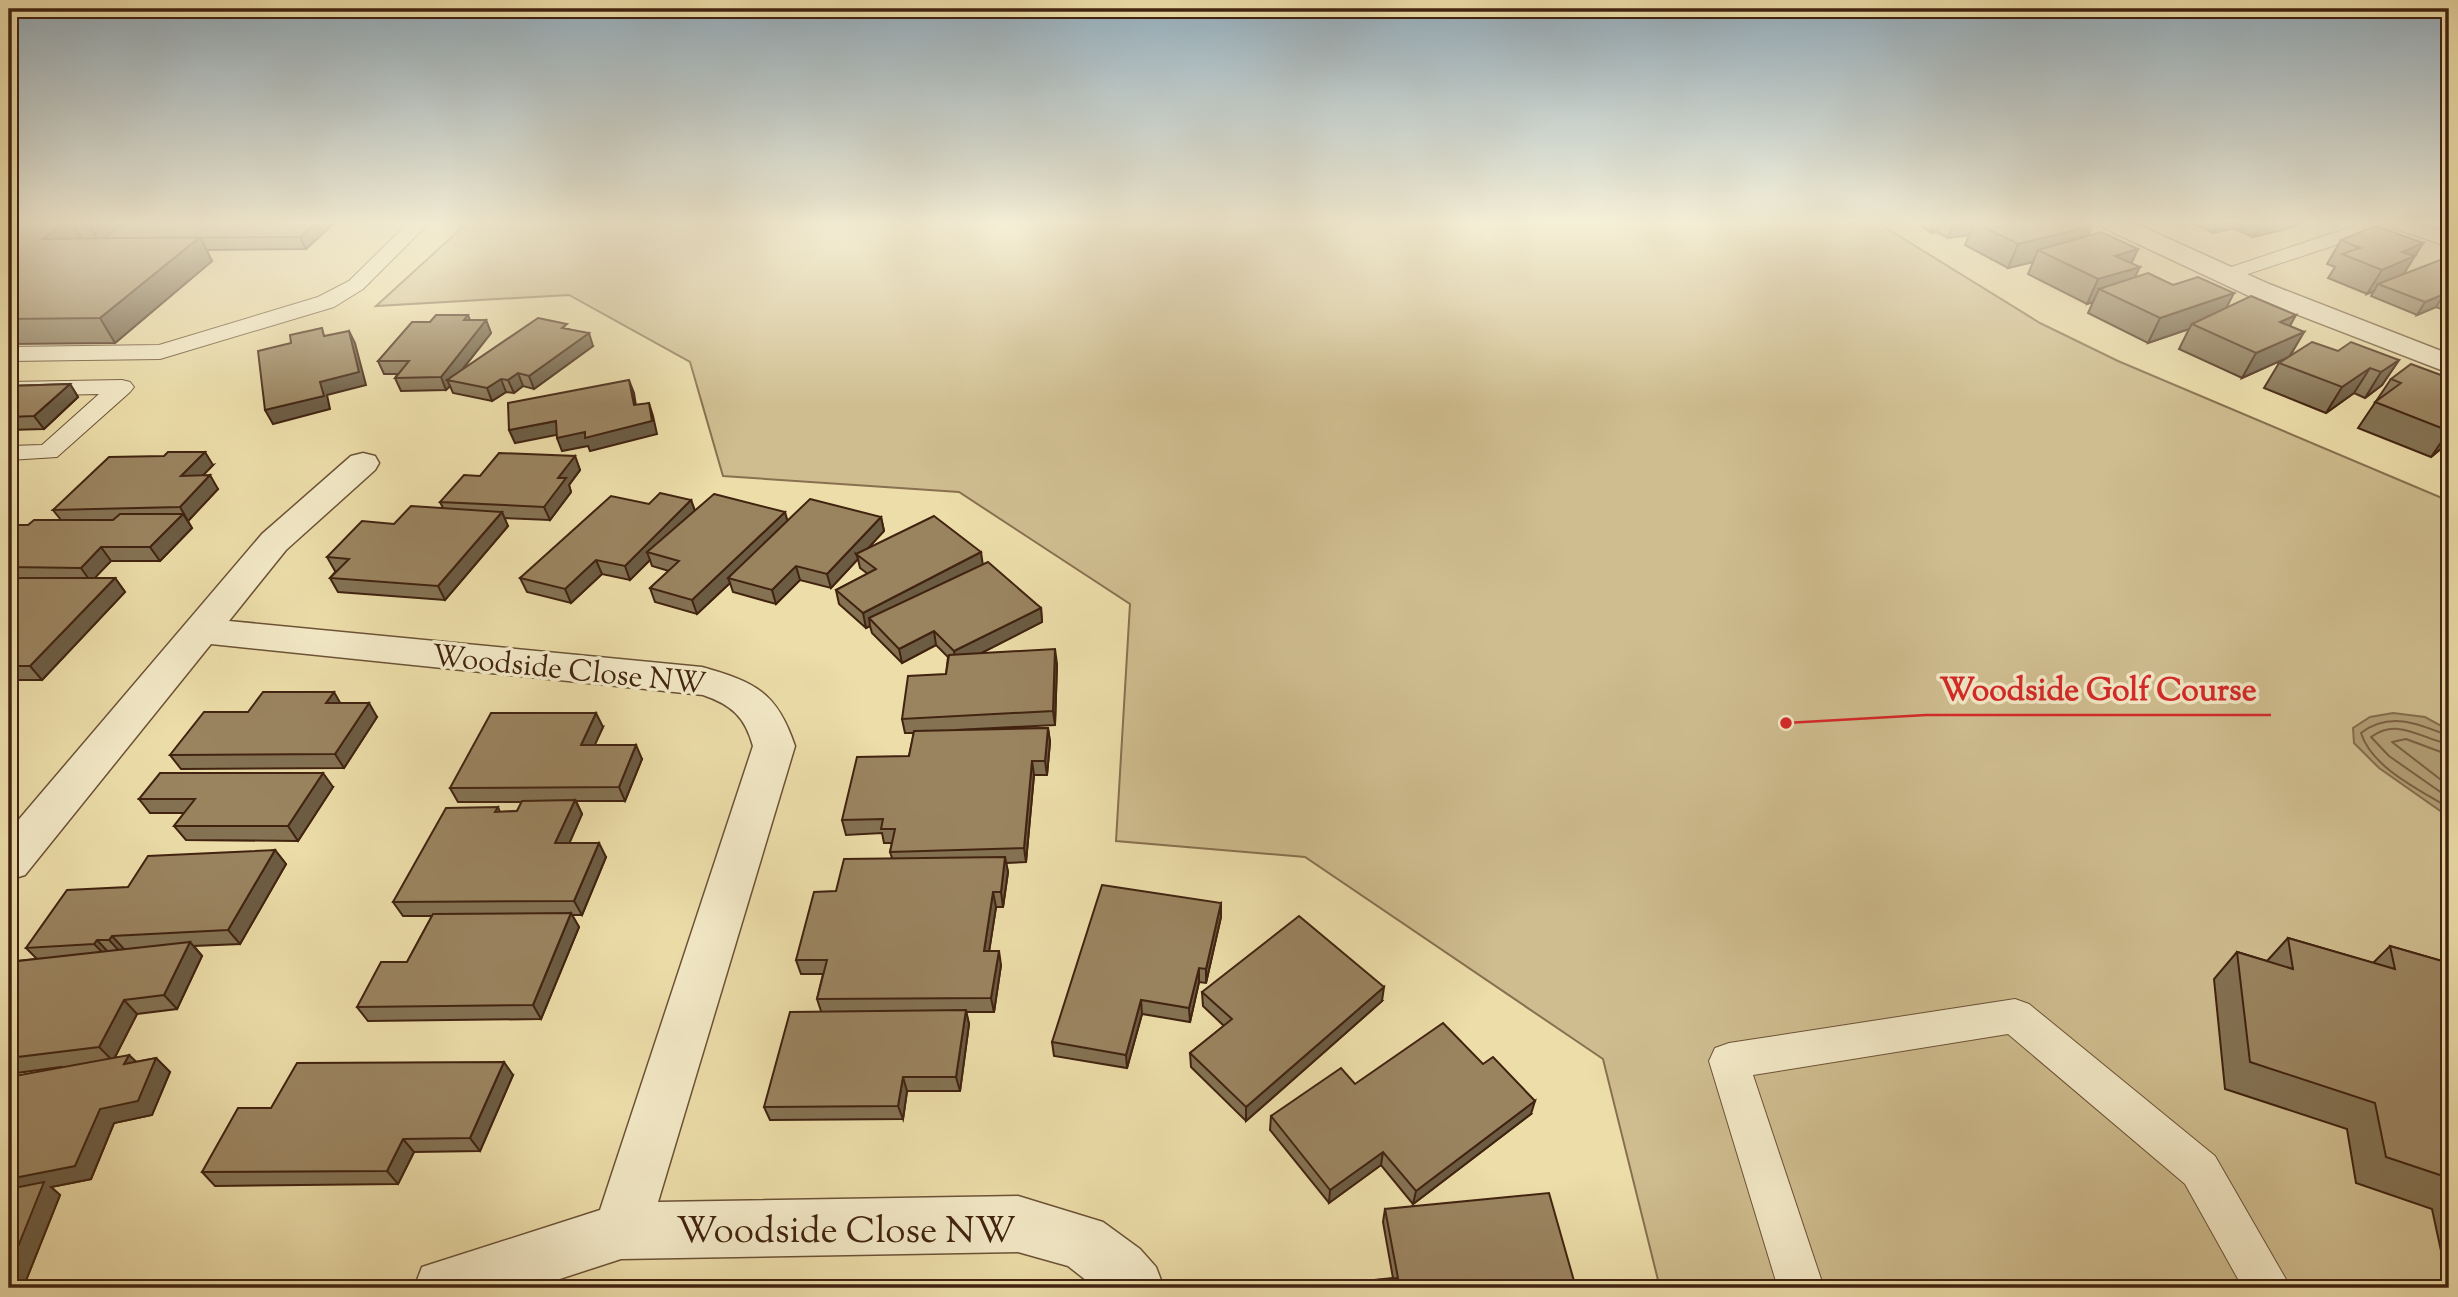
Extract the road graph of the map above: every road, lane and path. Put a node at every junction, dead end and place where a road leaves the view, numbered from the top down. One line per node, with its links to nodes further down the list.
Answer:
1 (357, 284): 3 (lane)
2 (2247, 284): 4 (street)
3 (9, 354)
4 (2449, 364)
5 (9, 389): 6 (lane)
6 (9, 453)
7 (363, 463): 8 (street)
8 (201, 631): 9 (street); 10 (street, Woodside Close NW)
9 (9, 862)
10 (621, 1231): 11 (street, Woodside Close NW); 12 (street, Woodside Close NW)
11 (443, 1288)
12 (1135, 1288)
13 (1801, 1288): 14 (lane)
14 (2268, 1288)

